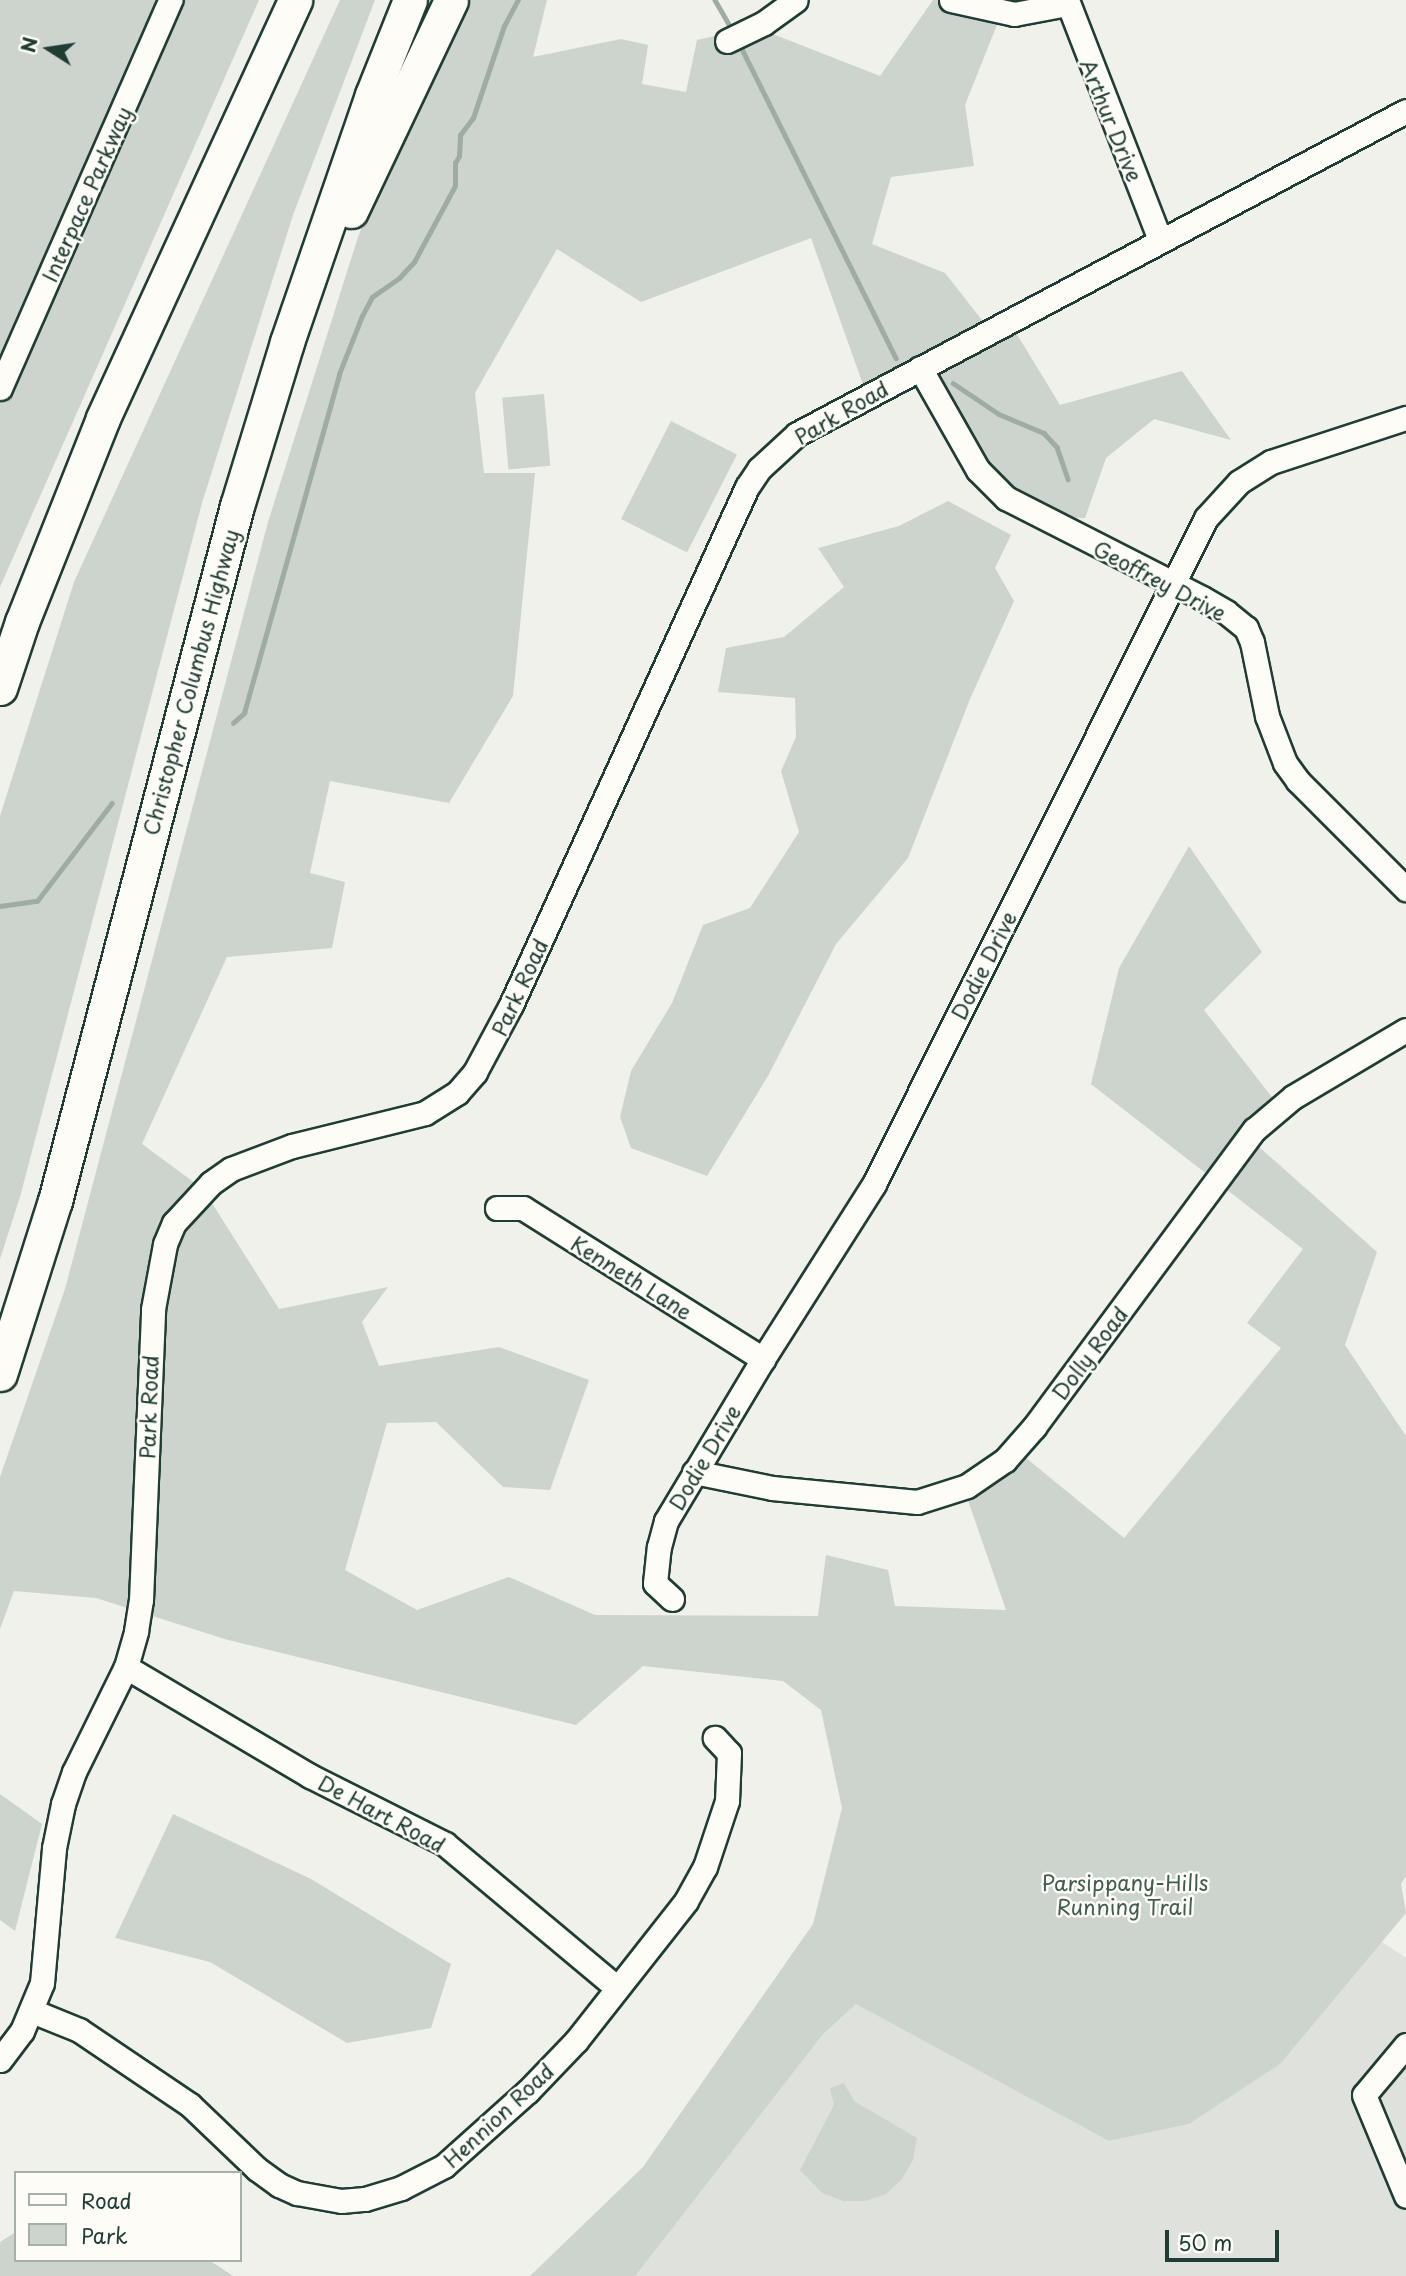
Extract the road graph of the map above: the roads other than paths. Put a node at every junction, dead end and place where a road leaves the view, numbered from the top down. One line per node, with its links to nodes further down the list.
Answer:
1 (170, 0): 15 (street, Interpace Parkway)
2 (271, 0): 12 (highway)
3 (295, 0): 12 (highway)
4 (410, 0): 13 (highway, Christopher Columbus Highway)
5 (451, 0): 13 (highway)
6 (796, 0): 9 (street)
7 (951, 0): 8 (street)
8 (1067, 2): 11 (street, Arthur Drive)
9 (736, 36)
10 (1406, 111): 11 (street, Park Road)
11 (1160, 240): 14 (street, Park Road)
12 (153, 312): 18 (highway)
13 (287, 342): 23 (highway, Christopher Columbus Highway)
14 (920, 368): 17 (street, Geoffrey Drive); 26 (street, Park Road)
15 (0, 388)
16 (1406, 418): 17 (street, Dodie Drive)
17 (1171, 584): 19 (street, Geoffrey Drive); 22 (street, Dodie Drive)
18 (0, 688)
19 (1406, 889)
20 (1406, 1030): 24 (street, Dolly Road)
21 (497, 1208): 22 (street, Kenneth Lane)
22 (762, 1359): 24 (street, Dodie Drive)
23 (0, 1374)
24 (694, 1472): 25 (street, Dodie Drive)
25 (672, 1599)
26 (126, 1668): 28 (street, De Hart Road); 29 (street, Park Road)
27 (715, 1738): 28 (street, Hennion Road)
28 (617, 1988): 29 (street, Hennion Road)
29 (33, 2011): 31 (street, Park Road)
30 (1404, 2047): 32 (street)
31 (0, 2060)
32 (1406, 2196)

